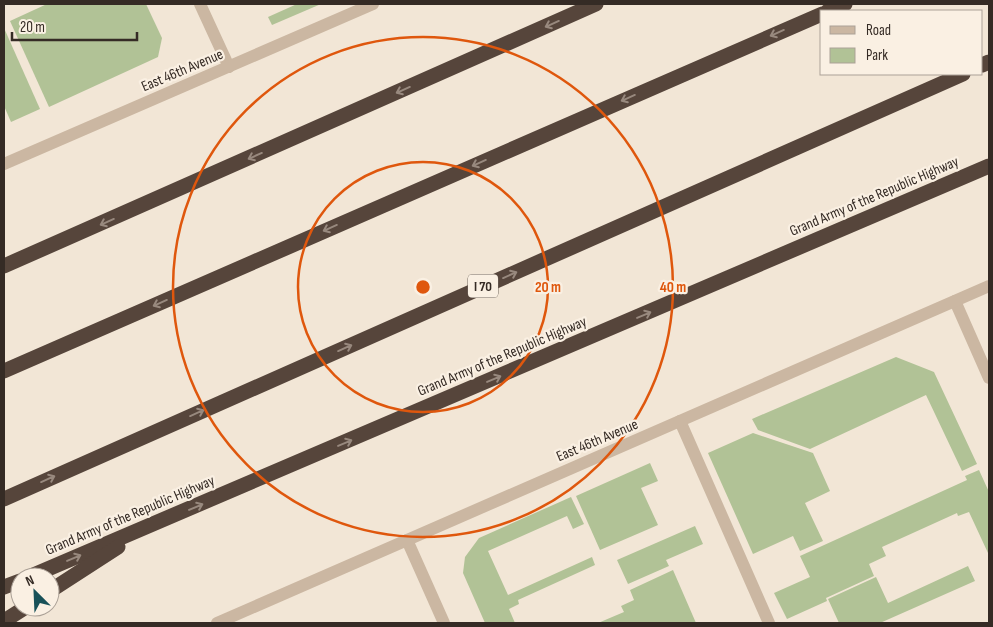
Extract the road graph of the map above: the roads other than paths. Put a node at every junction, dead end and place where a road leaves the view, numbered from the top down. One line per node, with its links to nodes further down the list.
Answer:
1 (200, 4): 7 (street)
2 (373, 4): 7 (street, East 46th Avenue)
3 (596, 4): 11 (highway, one-way to 11)
4 (845, 4): 5 (highway)
5 (830, 10)
6 (820, 15): 16 (highway, one-way to 16)
7 (229, 67): 9 (street, East 46th Avenue)
8 (961, 75): 19 (highway, I 70, one-way to 8)
9 (4, 164)
10 (989, 166): 20 (highway, Grand Army of the Republic Highway, one-way to 10)
11 (85, 232): 12 (highway); 13 (highway)
12 (4, 258)
13 (4, 266)
14 (989, 286): 15 (street, East 46th Avenue)
15 (955, 301): 17 (street); 18 (street, East 46th Avenue)
16 (4, 371)
17 (989, 378)
18 (680, 421): 21 (street, East 46th Avenue); 26 (street)
19 (4, 499)
20 (151, 526): 22 (highway, Grand Army of the Republic Highway, one-way to 20); 23 (highway)
21 (407, 540): 24 (street, East 46th Avenue); 25 (street)
22 (53, 567)
23 (60, 585)
24 (217, 623)
25 (444, 623)
26 (769, 623)

